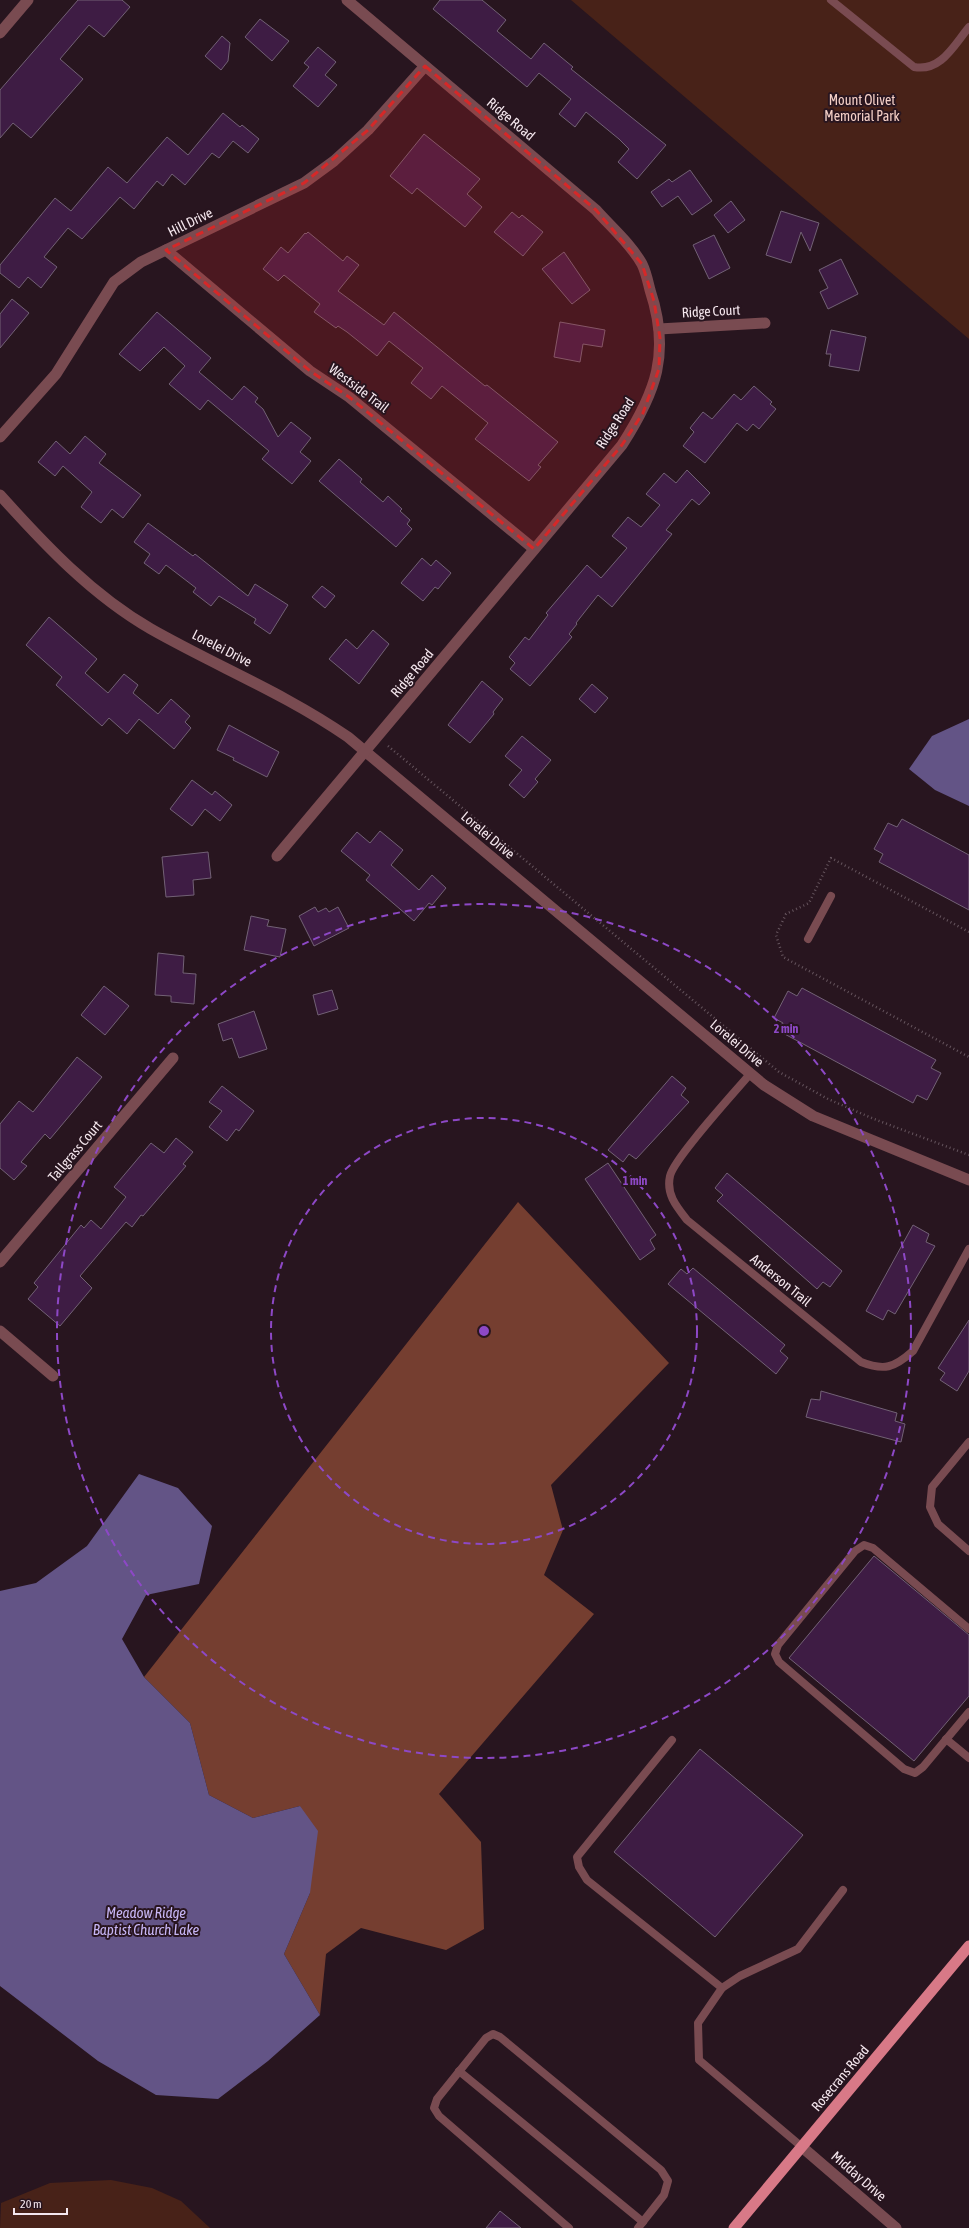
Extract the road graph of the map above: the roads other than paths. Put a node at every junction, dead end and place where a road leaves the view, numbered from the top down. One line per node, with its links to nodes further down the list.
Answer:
1 (28, 0): 5 (street)
2 (347, 0): 6 (street, Ridge Road)
3 (831, 0): 4 (lane)
4 (969, 27)
5 (0, 33)
6 (425, 66): 7 (street, Hill Drive); 9 (street, Ridge Road)
7 (166, 250): 10 (street, Hill Drive); 12 (street, Westside Trail)
8 (765, 323): 9 (street, Ridge Court)
9 (659, 329): 12 (street, Ridge Road)
10 (0, 438)
11 (0, 495): 13 (street, Lorelei Drive)
12 (534, 549): 13 (street, Ridge Road)
13 (365, 751): 14 (street, Ridge Road); 18 (street, Lorelei Drive)
14 (277, 856)
15 (831, 896): 16 (lane)
16 (808, 939)
17 (173, 1058): 21 (street, Tallgrass Court)
18 (750, 1074): 19 (street, Lorelei Drive); 20 (lane, Anderson Trail)
19 (969, 1180)
20 (969, 1249)
21 (0, 1262)
22 (0, 1332): 23 (street)
23 (53, 1376)
24 (969, 1442): 25 (lane)
25 (969, 1551)
26 (969, 1629): 29 (lane)
27 (969, 1712): 29 (lane)
28 (672, 1740): 33 (lane)
29 (946, 1740): 30 (lane)
30 (969, 1758)
31 (844, 1890): 33 (lane)
32 (969, 1946): 35 (main road, Rosecrans Road)
33 (722, 1988): 35 (lane)
34 (459, 2071): 36 (lane); 36 (lane); 37 (lane)
35 (802, 2147): 38 (main road, Rosecrans Road); 39 (street, Midday Drive)
36 (640, 2225)
37 (569, 2228)
38 (734, 2228)
39 (896, 2228)

